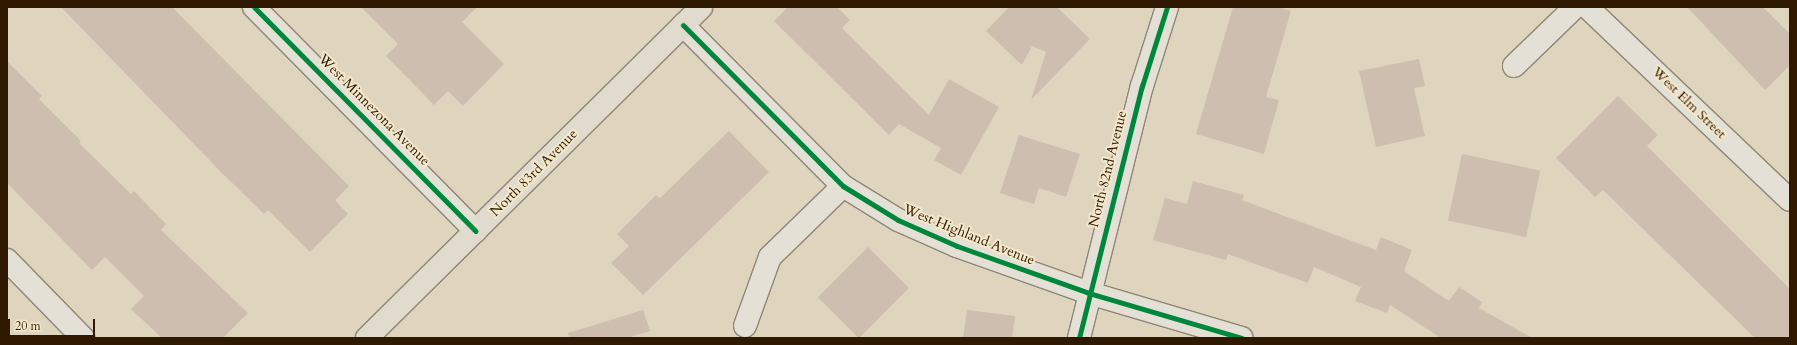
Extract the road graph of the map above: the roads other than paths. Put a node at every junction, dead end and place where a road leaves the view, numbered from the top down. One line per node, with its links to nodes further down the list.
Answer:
1 (254, 7): 10 (street, West Minnezona Avenue)
2 (701, 7): 6 (main road, North 83rd Avenue)
3 (1167, 7): 12 (street, North 82nd Avenue)
4 (1575, 7): 7 (street)
5 (1587, 7): 9 (street, West Elm Street)
6 (683, 25): 8 (street, West Highland Avenue); 10 (main road, North 83rd Avenue)
7 (1514, 66)
8 (843, 186): 12 (street, West Highland Avenue); 13 (street)
9 (1790, 200)
10 (476, 231): 15 (main road, North 83rd Avenue)
11 (7, 260): 14 (street)
12 (1089, 293): 16 (street, North 82nd Avenue); 17 (street, West Highland Avenue)
13 (745, 326)
14 (83, 338)
15 (368, 338)
16 (1079, 338)
17 (1242, 338)

